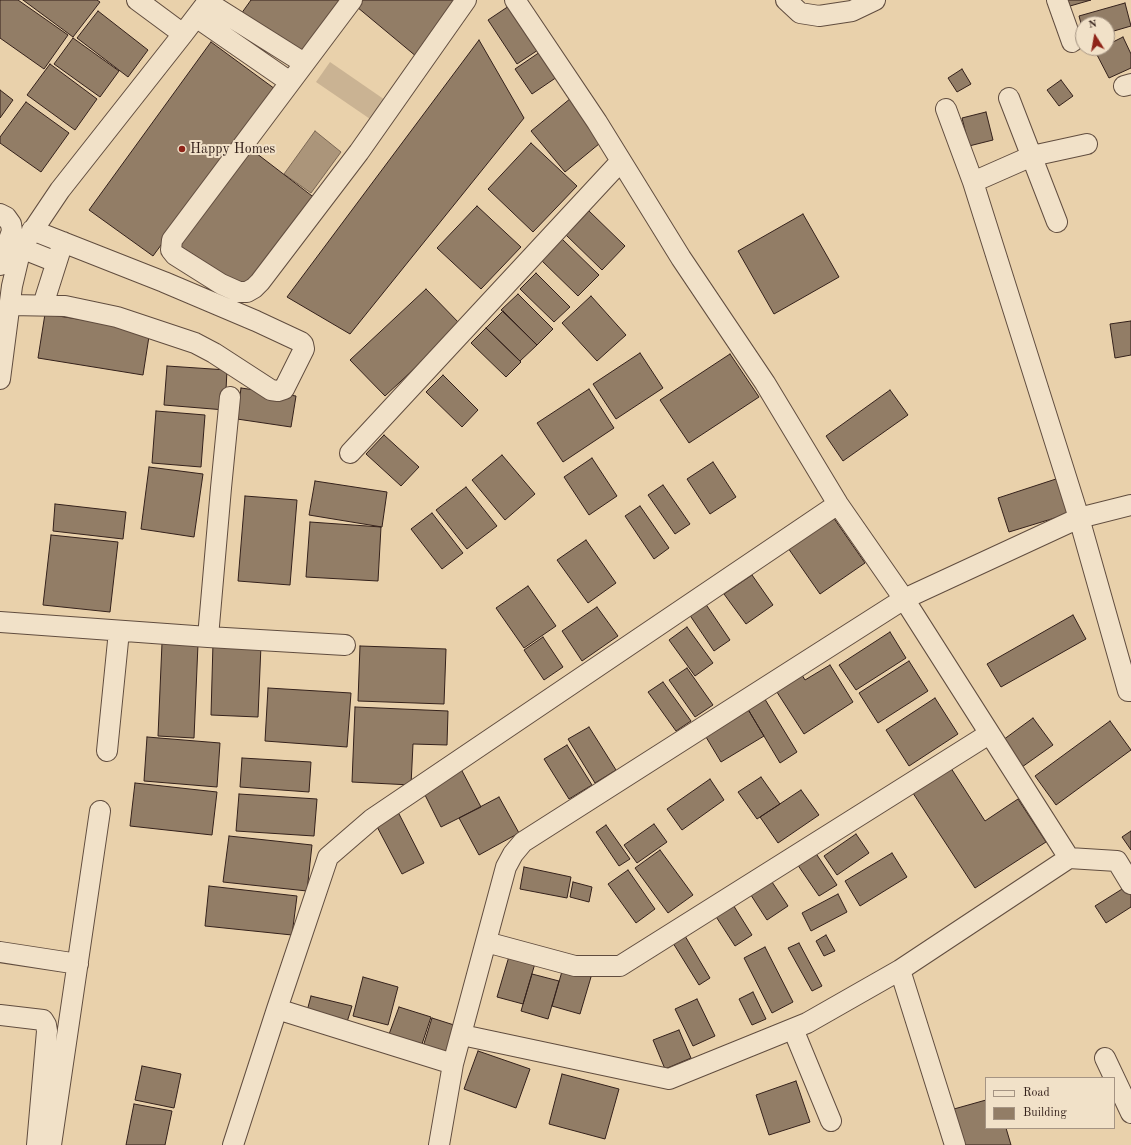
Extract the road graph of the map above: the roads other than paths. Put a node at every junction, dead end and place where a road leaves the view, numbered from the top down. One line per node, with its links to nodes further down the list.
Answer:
1 (137, 0): 9 (street)
2 (352, 0): 11 (street)
3 (466, 0): 12 (street)
4 (515, 0): 17 (street)
5 (786, 0): 6 (street)
6 (875, 0)
7 (1056, 0): 10 (street)
8 (204, 6): 9 (street); 11 (street); 12 (street)
9 (183, 34): 21 (street)
10 (1072, 42)
11 (304, 63): 12 (street)
12 (290, 82)
13 (1009, 98): 16 (street)
14 (946, 109): 18 (street)
15 (1087, 144): 16 (street)
16 (1032, 156): 18 (street); 20 (street)
17 (620, 160): 30 (street); 31 (street)
18 (973, 182): 33 (street)
19 (0, 214): 25 (street)
20 (1057, 222)
21 (32, 230): 22 (street); 23 (street)
22 (63, 242): 24 (street); 27 (street)
23 (21, 248): 24 (street); 26 (street)
24 (56, 262): 27 (street)
25 (0, 265)
26 (10, 305): 27 (street); 28 (street)
27 (42, 305)
28 (0, 379)
29 (230, 397): 37 (street)
30 (350, 453)
31 (838, 504): 34 (street); 49 (street)
32 (1131, 505): 33 (street)
33 (1079, 518): 34 (street); 39 (street)
34 (904, 600): 40 (street); 45 (street)
35 (0, 622): 36 (street)
36 (119, 631): 37 (street); 41 (street)
37 (208, 637): 38 (street)
38 (345, 644)
39 (1131, 691)
40 (989, 734): 43 (street); 45 (street)
41 (107, 751)
42 (100, 811): 47 (street)
43 (1069, 858): 44 (street); 48 (street)
44 (1131, 884)
45 (486, 942): 52 (street)
46 (0, 952): 47 (street)
47 (78, 964): 60 (street)
48 (900, 970): 51 (street); 63 (street)
49 (277, 1009): 54 (street); 61 (street)
50 (0, 1015): 59 (street)
51 (793, 1029): 52 (street); 58 (street)
52 (462, 1035): 54 (street)
53 (1105, 1058): 55 (street)
54 (453, 1064): 62 (street)
55 (1114, 1077)
56 (1115, 1079): 57 (street)
57 (1131, 1113)
58 (831, 1120)
59 (37, 1145)
60 (51, 1145)
61 (233, 1145)
62 (439, 1145)
63 (955, 1145)

